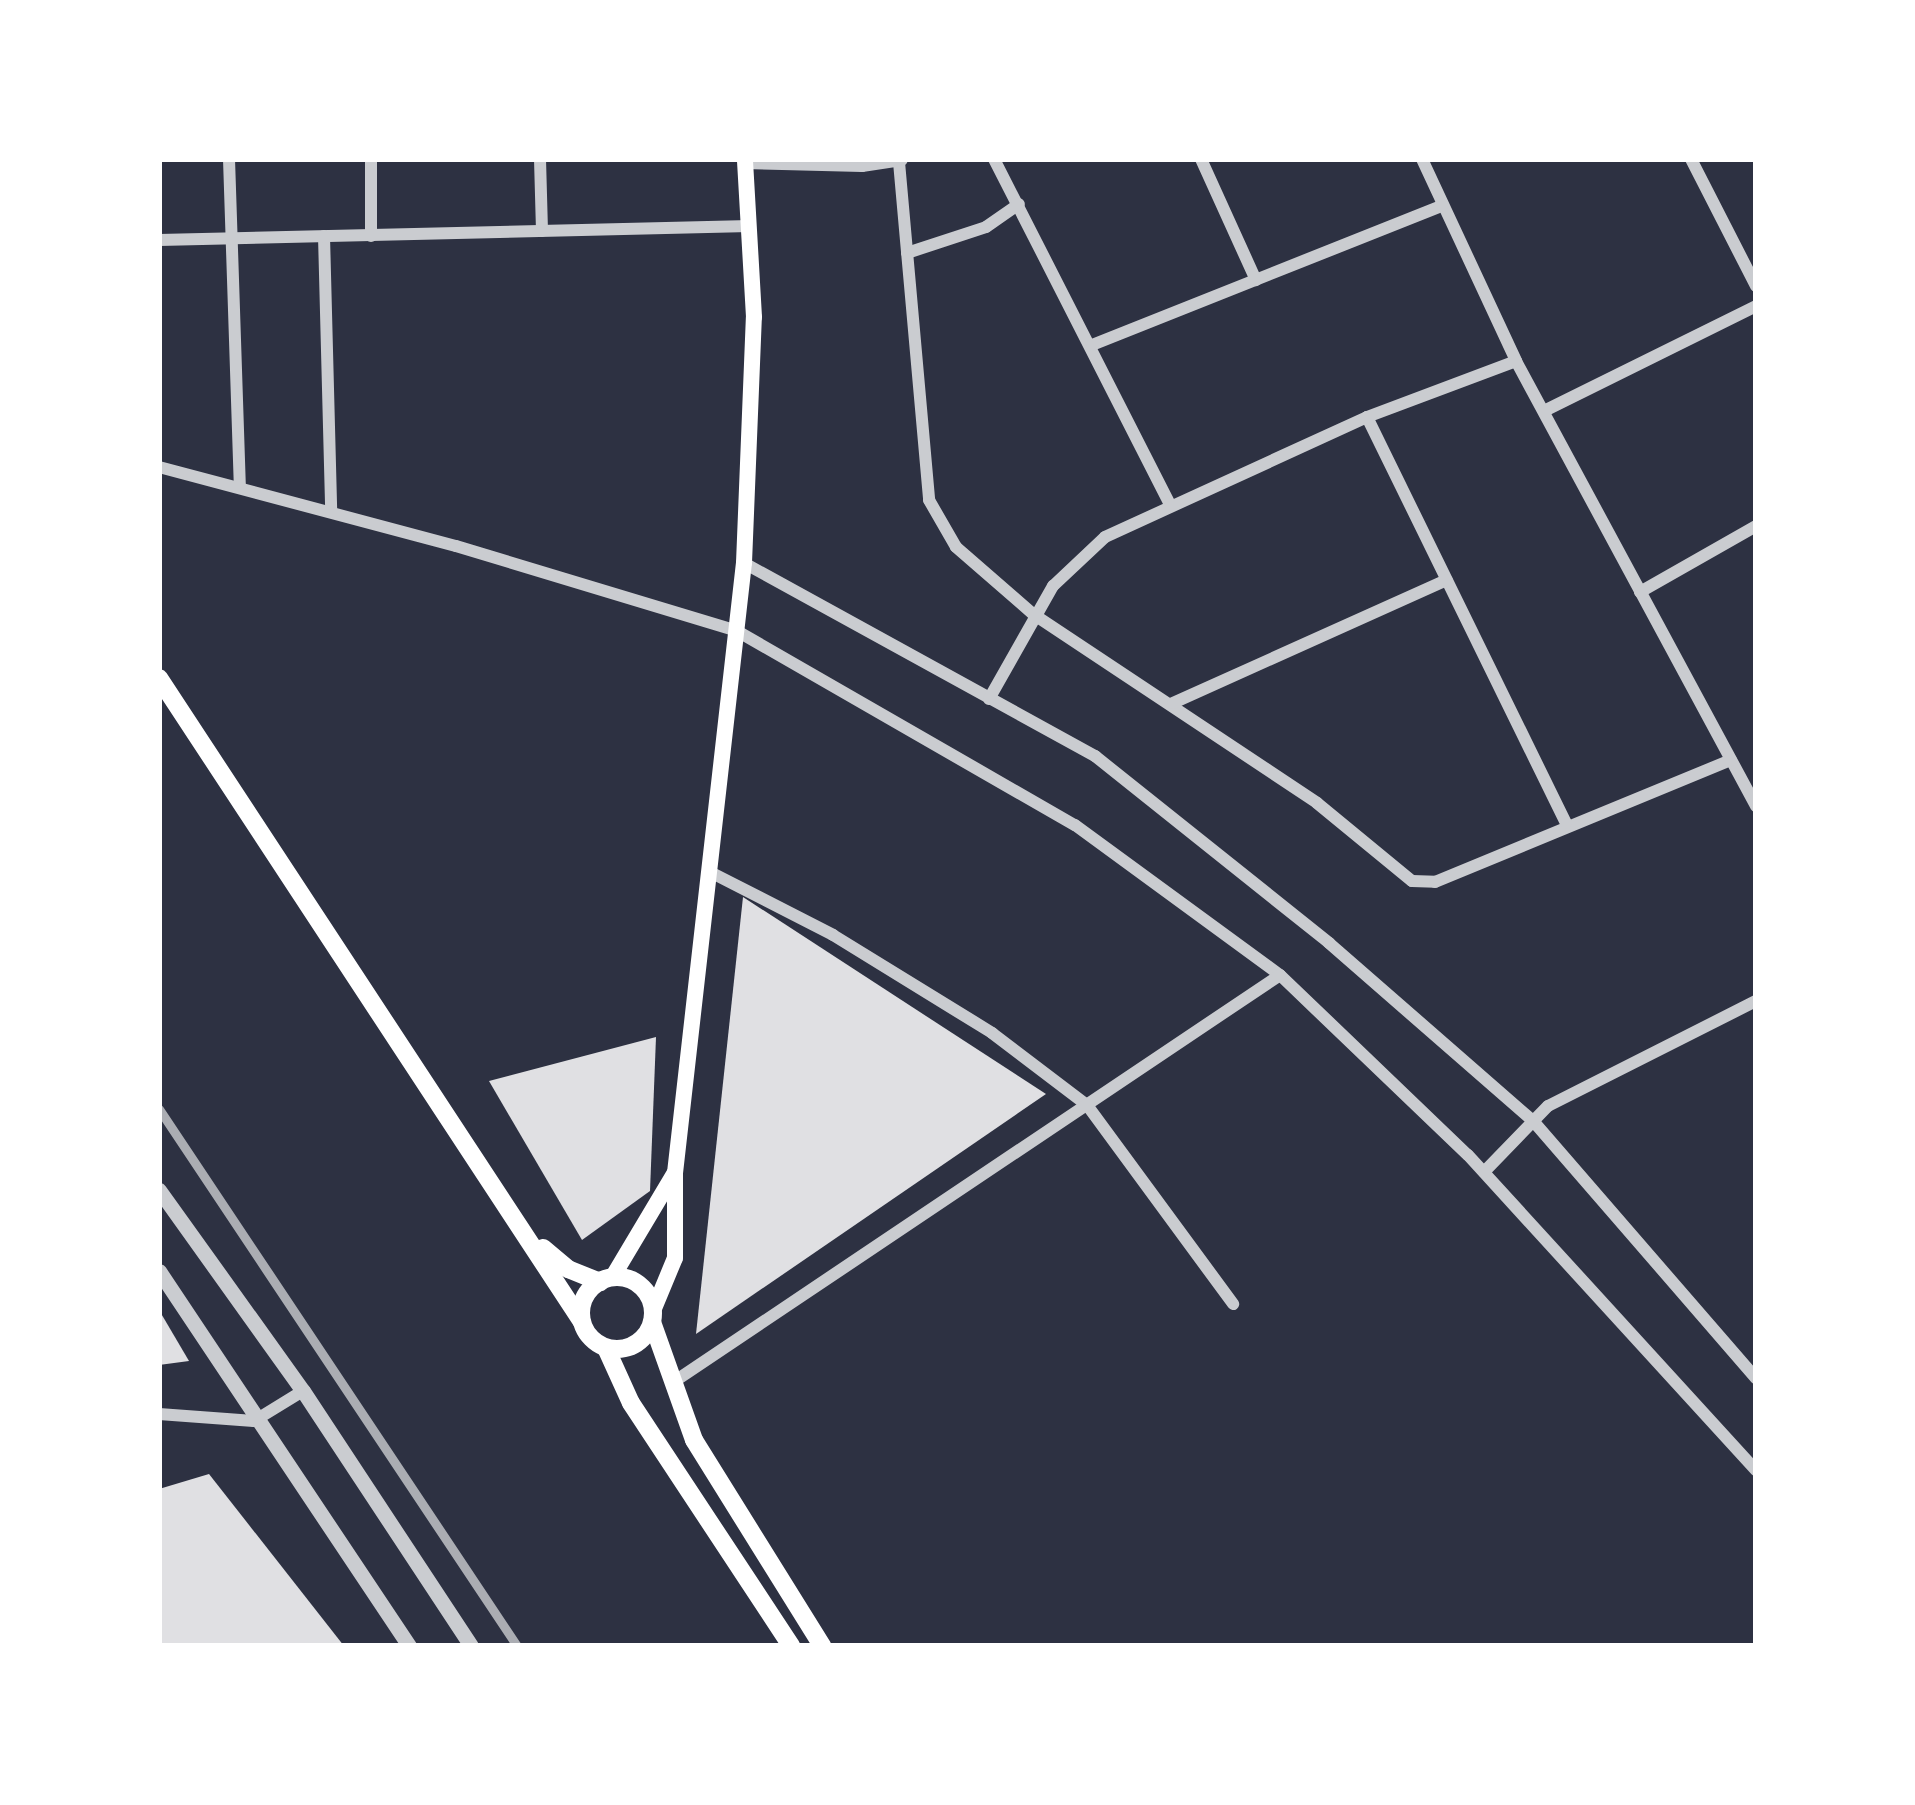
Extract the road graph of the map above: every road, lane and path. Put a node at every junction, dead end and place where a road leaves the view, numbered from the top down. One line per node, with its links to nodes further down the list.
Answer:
1 (229, 159): 16 (street)
2 (370, 159): 15 (street)
3 (540, 159): 13 (street)
4 (994, 159): 10 (street)
5 (1201, 159): 19 (street)
6 (1421, 159): 11 (street)
7 (1691, 159): 20 (street)
8 (901, 160): 9 (street); 18 (street)
9 (745, 161): 12 (main road)
10 (1019, 203): 18 (street); 22 (street)
11 (1442, 206): 19 (street); 23 (street)
12 (750, 226): 13 (street); 31 (main road)
13 (542, 231): 15 (street)
14 (324, 236): 15 (street); 16 (street); 29 (street)
15 (371, 236)
16 (232, 239): 17 (street); 27 (street)
17 (159, 241)
18 (907, 253): 34 (street)
19 (1256, 280): 22 (street)
20 (1756, 286)
21 (1756, 306): 24 (street)
22 (1092, 345): 28 (street)
23 (1516, 361): 24 (street); 25 (street)
24 (1544, 411): 33 (street)
25 (1367, 417): 28 (street); 32 (street)
26 (159, 467): 27 (street)
27 (240, 487): 29 (street)
28 (1169, 503): 34 (street)
29 (331, 511): 35 (street)
30 (1756, 526): 33 (street)
31 (744, 563): 35 (main road); 37 (street)
32 (1447, 580): 38 (street); 41 (street)
33 (1640, 592): 39 (street)
34 (1033, 614): 37 (street); 38 (street)
35 (737, 631): 42 (main road); 43 (street)
36 (159, 678): 50 (main road)
37 (989, 699): 46 (street)
38 (1173, 703): 41 (street)
39 (1731, 760): 40 (street); 41 (street)
40 (1756, 806)
41 (1567, 824)
42 (712, 873): 45 (street); 48 (main road)
43 (1280, 975): 45 (street); 47 (street)
44 (1756, 1001): 46 (street)
45 (1087, 1105): 53 (street); 58 (street)
46 (1534, 1122): 47 (street); 57 (street)
47 (1484, 1172): 62 (street)
48 (675, 1173): 52 (main road); 54 (main road)
49 (159, 1190): 59 (street)
50 (526, 1232): 52 (main road); 55 (main road)
51 (159, 1271): 61 (street)
52 (606, 1280): 54 (main road); 55 (main road)
53 (1233, 1304)
54 (653, 1316): 56 (main road); 58 (main road)
55 (582, 1322): 56 (main road)
56 (606, 1348): 65 (main road)
57 (1756, 1378)
58 (672, 1383): 66 (main road)
59 (303, 1391): 61 (street); 64 (street)
60 (159, 1414): 61 (street)
61 (254, 1421): 63 (street)
62 (1756, 1470)
63 (409, 1646)
64 (471, 1646)
65 (791, 1646)
66 (822, 1646)

